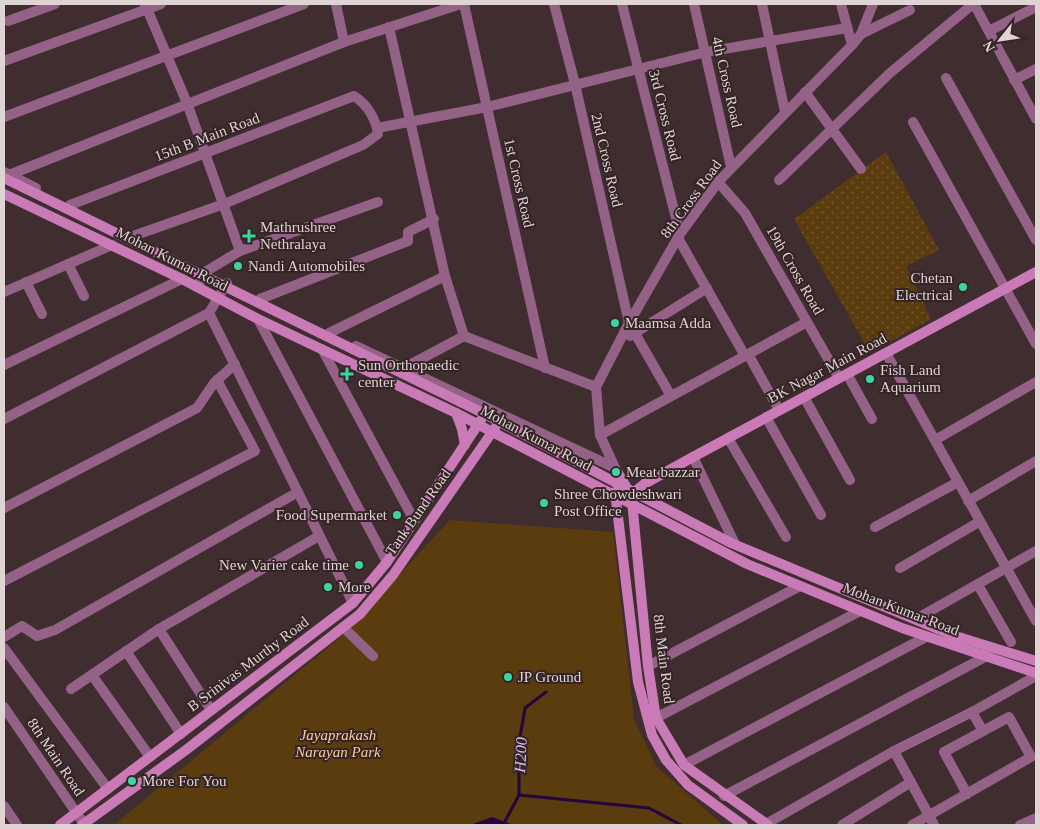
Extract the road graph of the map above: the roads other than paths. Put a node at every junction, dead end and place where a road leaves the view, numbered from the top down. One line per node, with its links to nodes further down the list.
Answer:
1 (55, 4): 16 (street)
2 (160, 4): 13 (street)
3 (304, 4): 25 (street)
4 (336, 4): 22 (street)
5 (462, 4): 17 (street); 34 (street, 1st Cross Road)
6 (554, 4): 31 (street, 2nd Cross Road)
7 (622, 4): 27 (street, 3rd Cross Road)
8 (694, 4): 24 (street, 4th Cross Road)
9 (762, 4): 21 (street)
10 (841, 4): 18 (street)
11 (873, 4): 20 (street, 8th Cross Road)
12 (973, 4): 19 (street); 41 (street)
13 (146, 6): 25 (street); 26 (street)
14 (1036, 7): 19 (street)
15 (910, 10): 20 (street)
16 (8, 21)
17 (390, 27): 22 (street); 39 (street)
18 (847, 28): 21 (street); 23 (street)
19 (989, 31): 30 (street)
20 (861, 34): 23 (street, 8th Cross Road)
21 (770, 39): 24 (street); 35 (street)
22 (344, 42): 33 (street)
23 (852, 45): 32 (street, 8th Cross Road)
24 (706, 52): 27 (street); 43 (street, 4th Cross Road)
25 (167, 55): 33 (street); 36 (street)
26 (4, 61)
27 (638, 70): 31 (street); 54 (street, 3rd Cross Road)
28 (1036, 70): 30 (street)
29 (946, 78): 55 (street)
30 (1014, 80): 37 (street)
31 (575, 84): 34 (street); 76 (street, 2nd Cross Road)
32 (805, 92): 35 (street, 8th Cross Road); 41 (street)
33 (187, 103): 42 (street); 45 (street)
34 (487, 107): 39 (street); 88 (street, 1st Cross Road)
35 (785, 112): 43 (street, 8th Cross Road)
36 (4, 117)
37 (1036, 119)
38 (913, 122): 67 (street)
39 (412, 123): 40 (street); 52 (street)
40 (377, 128): 42 (street, 15th B Main Road); 50 (street)
41 (832, 129): 44 (street); 46 (street)
42 (206, 154): 50 (street); 51 (street, 15th B Main Road)
43 (731, 167): 47 (street, 8th Cross Road)
44 (861, 169)
45 (5, 175): 51 (street); 60 (street)
46 (779, 180)
47 (718, 182): 54 (street, 8th Cross Road); 75 (street, 19th Cross Road)
48 (4, 194): 56 (street, Mohan Kumar Road)
49 (378, 202): 57 (street)
50 (224, 204): 53 (street); 57 (street)
51 (70, 205): 53 (street)
52 (434, 220): 61 (street); 71 (street)
53 (133, 236): 60 (street)
54 (679, 236): 66 (street, 3rd Cross Road); 76 (street, 8th Cross Road)
55 (1036, 240)
56 (112, 245): 58 (street); 62 (street, Mohan Kumar Road)
57 (240, 251): 60 (street)
58 (68, 264): 63 (street); 69 (street)
59 (1036, 272): 67 (street, BK Nagar Main Road)
60 (204, 274): 64 (street); 65 (street)
61 (446, 276): 77 (street); 79 (street)
62 (182, 279): 65 (street, Mohan Kumar Road); 86 (street)
63 (26, 282): 68 (street); 73 (street)
64 (226, 285): 70 (street); 71 (street); 96 (street)
65 (197, 287): 70 (street, Mohan Kumar Road)
66 (707, 288): 78 (street); 84 (street, 3rd Cross Road)
67 (1004, 290): 81 (street); 83 (street, BK Nagar Main Road)
68 (4, 292)
69 (84, 296)
70 (218, 298): 72 (street); 74 (street, Mohan Kumar Road)
71 (260, 299): 77 (street)
72 (209, 313): 85 (street); 99 (street)
73 (42, 314)
74 (258, 319): 82 (street, Mohan Kumar Road); 127 (street)
75 (807, 322): 84 (street); 89 (street, 19th Cross Road)
76 (629, 323): 78 (street, 2nd Cross Road); 80 (street, 8th Cross Road)
77 (329, 333): 87 (street)
78 (634, 333): 80 (street); 93 (street, 2nd Cross Road)
79 (464, 336): 87 (street); 88 (street)
80 (619, 343): 92 (street, 8th Cross Road)
81 (1036, 344)
82 (322, 349): 97 (street, Mohan Kumar Road); 120 (street)
83 (886, 353): 89 (street, BK Nagar Main Road); 106 (street)
84 (747, 355): 93 (street); 95 (street, 3rd Cross Road)
85 (235, 364): 90 (street); 113 (street)
86 (4, 365)
87 (404, 368): 96 (street)
88 (545, 368): 92 (street)
89 (843, 376): 94 (street, BK Nagar Main Road); 101 (street, 19th Cross Road)
90 (217, 380): 118 (street); 130 (street)
91 (1036, 382): 106 (street)
92 (596, 387): 104 (street)
93 (671, 396): 104 (street)
94 (804, 397): 95 (street, BK Nagar Main Road); 111 (street)
95 (779, 410): 98 (street, BK Nagar Main Road)
96 (487, 411): 100 (street); 102 (street, B Srinivas Murthy Road)
97 (456, 413): 102 (street, Mohan Kumar Road); 107 (street)
98 (766, 417): 105 (street, BK Nagar Main Road); 119 (street)
99 (4, 419)
100 (500, 419): 103 (street, Tank Bund Road); 110 (street); 110 (street)
101 (872, 419)
102 (479, 425): 103 (street, Mohan Kumar Road); 107 (street, B Srinivas Murthy Road)
103 (492, 433): 115 (street, Mohan Kumar Road); 137 (street, Tank Bund Road)
104 (600, 435): 110 (street)
105 (728, 438): 108 (street, BK Nagar Main Road); 124 (street)
106 (935, 440): 112 (street)
107 (465, 445): 120 (street, B Srinivas Murthy Road)
108 (693, 457): 114 (street, BK Nagar Main Road); 125 (street)
109 (1036, 461): 116 (street)
110 (616, 475): 114 (street); 115 (street)
111 (850, 480)
112 (958, 482): 116 (street); 122 (street)
113 (298, 492): 123 (street); 140 (street)
114 (632, 492): 117 (street, 8th Main Road); 125 (street)
115 (616, 497): 117 (street, Mohan Kumar Road); 172 (street)
116 (968, 501): 121 (street)
117 (633, 506): 132 (street, Mohan Kumar Road); 148 (street, 8th Main Road)
118 (4, 508)
119 (821, 516)
120 (414, 520): 127 (street, B Srinivas Murthy Road)
121 (979, 522): 128 (street); 129 (street)
122 (875, 527)
123 (319, 536): 133 (street); 138 (street)
124 (786, 537)
125 (735, 544): 135 (street)
126 (1036, 551): 129 (street)
127 (387, 562): 133 (street, B Srinivas Murthy Road)
128 (900, 568)
129 (1007, 569): 131 (street); 136 (street)
130 (4, 581)
131 (978, 585): 135 (street); 141 (street)
132 (800, 586): 134 (street, Mohan Kumar Road); 148 (street)
133 (353, 603): 153 (street, B Srinivas Murthy Road)
134 (860, 611): 139 (street, Mohan Kumar Road); 155 (street)
135 (916, 619): 142 (street)
136 (1036, 621)
137 (343, 627): 145 (street); 169 (street, Tank Bund Road)
138 (159, 630): 144 (street); 153 (street)
139 (926, 636): 146 (street, Mohan Kumar Road); 160 (street)
140 (4, 637)
141 (1011, 642)
142 (988, 646): 146 (street); 147 (street)
143 (4, 648): 162 (street)
144 (126, 651): 150 (street); 157 (street)
145 (373, 656)
146 (985, 657): 149 (street, Mohan Kumar Road); 164 (street)
147 (1036, 661)
148 (648, 666): 155 (street, 8th Main Road)
149 (1036, 674): 154 (street)
150 (92, 675): 151 (street); 159 (street)
151 (70, 689)
152 (4, 707): 166 (street, 8th Main Road)
153 (211, 710): 157 (street, B Srinivas Murthy Road)
154 (972, 712): 156 (street); 158 (street)
155 (656, 718): 160 (street, 8th Main Road)
156 (982, 732): 163 (street); 163 (street)
157 (181, 734): 159 (street, B Srinivas Murthy Road)
158 (894, 751): 161 (street); 173 (street)
159 (150, 757): 162 (street, B Srinivas Murthy Road)
160 (684, 765): 164 (street, 8th Main Road)
161 (911, 782): 167 (street); 174 (street)
162 (108, 789): 166 (street, B Srinivas Murthy Road)
163 (967, 794): 167 (street)
164 (724, 796): 173 (street, 8th Main Road)
165 (4, 806): 170 (street)
166 (76, 812): 169 (street, 8th Main Road); 171 (street, B Srinivas Murthy Road)
167 (928, 816): 175 (street); 176 (street)
168 (1036, 818): 177 (street)
169 (83, 824)
170 (17, 825)
171 (60, 825)
172 (743, 825)
173 (767, 825)
174 (842, 825)
175 (912, 825)
176 (934, 825)
177 (1020, 825)

